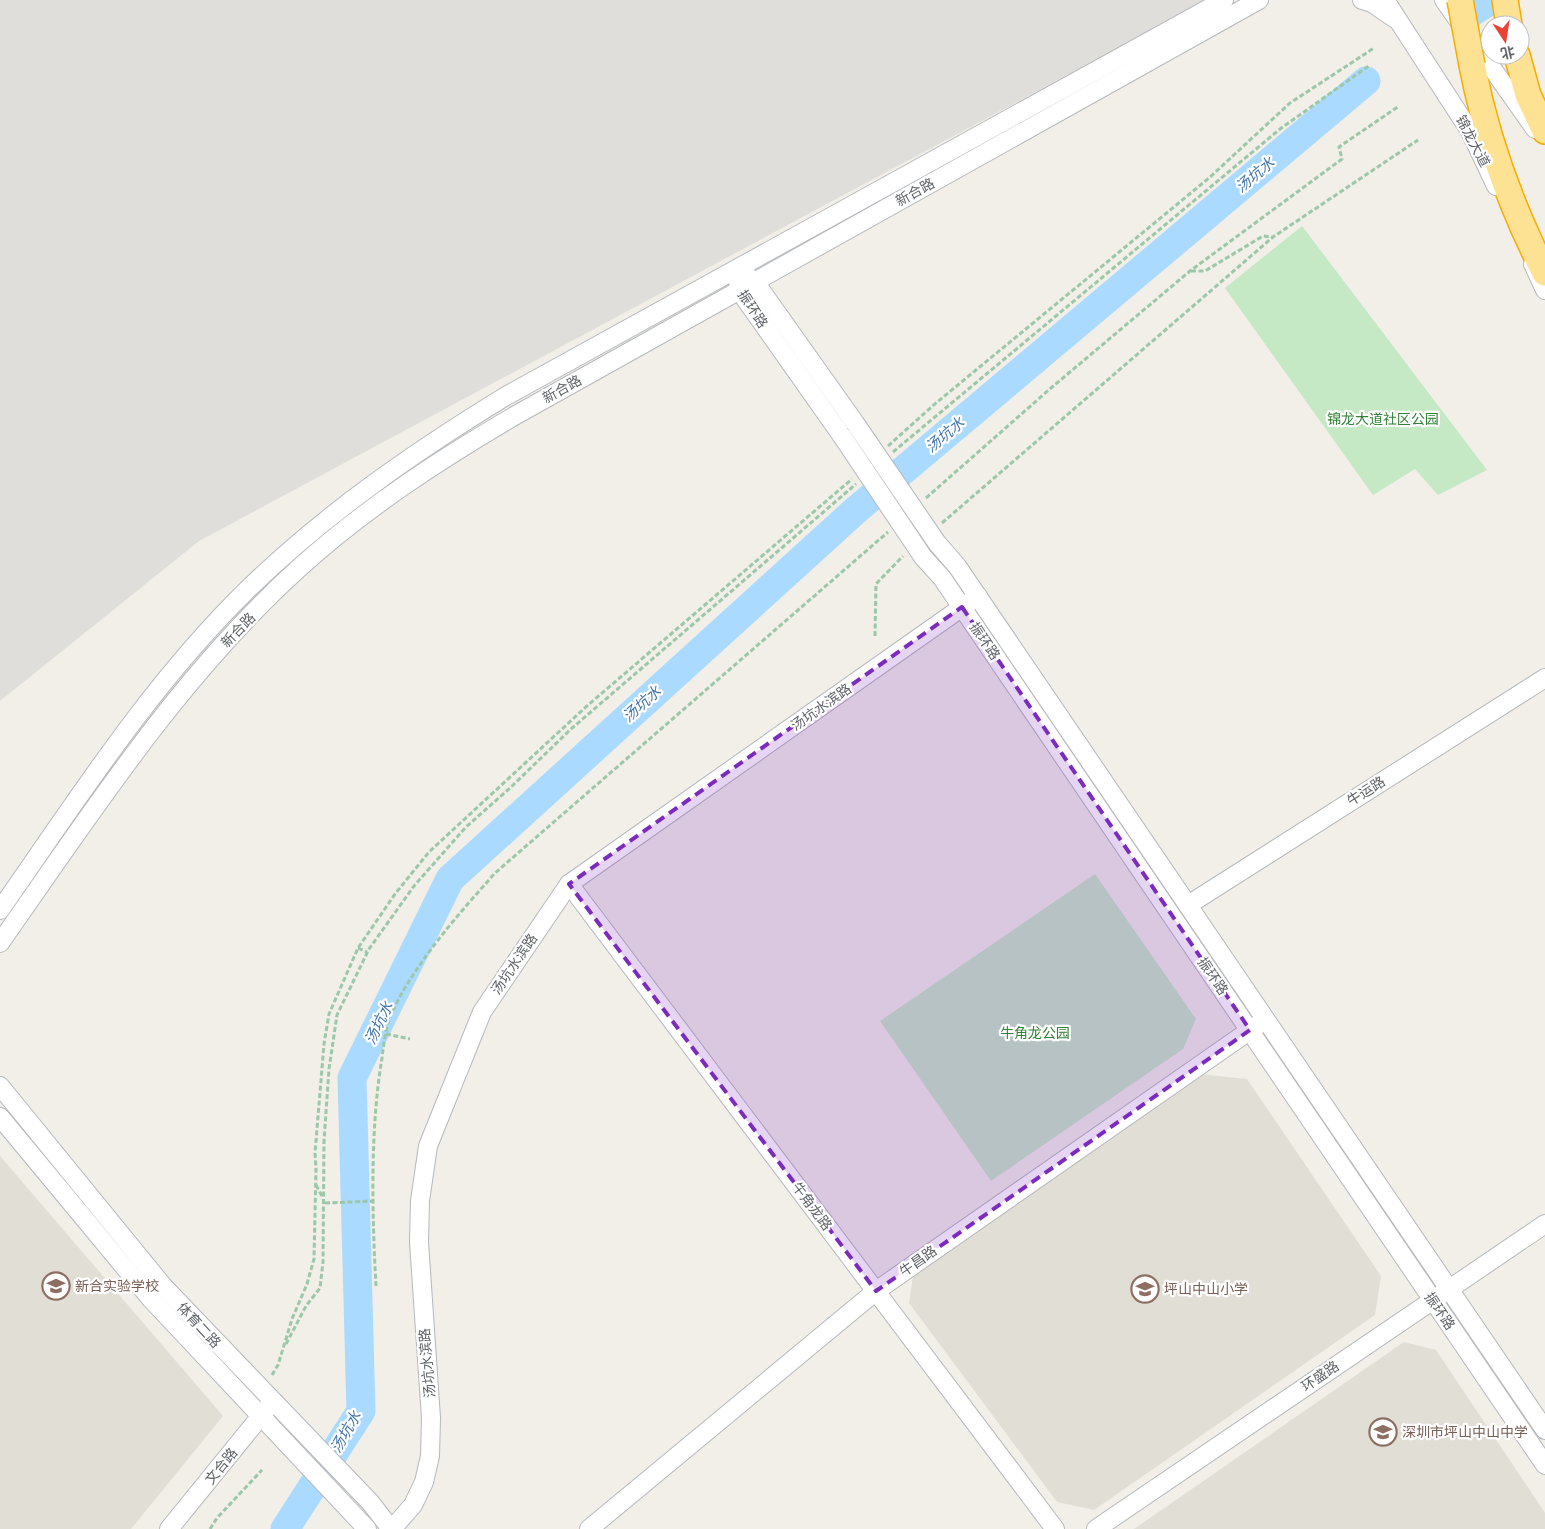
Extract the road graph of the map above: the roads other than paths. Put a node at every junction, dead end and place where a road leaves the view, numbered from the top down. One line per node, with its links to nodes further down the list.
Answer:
1 (1224, 0): 13 (street, 新合路)
2 (1259, 0): 15 (street, 新合路)
3 (1362, 0): 9 (street)
4 (1385, 0): 9 (street, 锦龙大道)
5 (1444, 0): 12 (street)
6 (1460, 0): 14 (highway, bridge)
7 (1504, 0): 8 (highway)
8 (1507, 15)
9 (1401, 24): 17 (street, 锦龙大道)
10 (1519, 65): 11 (highway)
11 (1545, 131)
12 (1545, 143)
13 (737, 269): 15 (street, 振环路); 16 (street, 振环路); 23 (street, 新合路)
14 (1545, 273)
15 (755, 282): 16 (street, 新合路); 18 (street, 振环路, bridge)
16 (738, 290): 19 (street, 振环路, bridge); 24 (street, 新合路)
17 (1545, 290)
18 (978, 596): 19 (street, 汤坑水滨路); 22 (street, 振环路)
19 (962, 607): 21 (street, 汤坑水滨路); 26 (street, 振环路)
20 (1545, 678): 22 (street, 牛运路)
21 (569, 884): 31 (street, 牛角龙路); 39 (street, 汤坑水滨路)
22 (1188, 905): 25 (street, 振环路)
23 (0, 910)
24 (0, 943)
25 (1266, 1019): 26 (street, 牛昌路); 30 (street, 振环路)
26 (1250, 1030): 31 (street, 牛昌路); 32 (street, 振环路)
27 (0, 1086): 33 (street, 体育二路)
28 (0, 1117): 34 (street, 体育二路)
29 (1545, 1224): 30 (street, 环盛路)
30 (1448, 1288): 32 (street, 环盛路); 35 (street, 振环路)
31 (876, 1290): 40 (street, 牛昌路); 41 (street, 牛角龙路)
32 (1432, 1299): 36 (street, 振环路); 42 (street, 环盛路)
33 (273, 1402): 34 (street, 文合路); 39 (street, 体育二路)
34 (261, 1417): 37 (street, 文合路); 38 (street, 体育二路)
35 (1545, 1430)
36 (1545, 1465)
37 (169, 1529)
38 (367, 1529)
39 (391, 1529)
40 (589, 1529)
41 (1055, 1529)
42 (1096, 1529)

